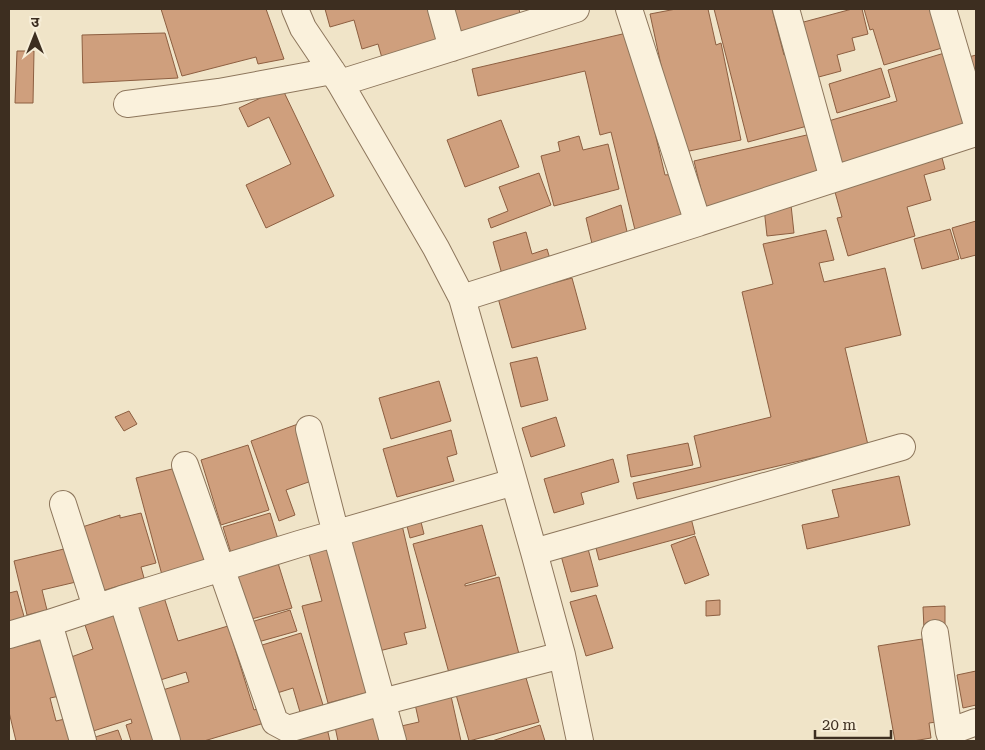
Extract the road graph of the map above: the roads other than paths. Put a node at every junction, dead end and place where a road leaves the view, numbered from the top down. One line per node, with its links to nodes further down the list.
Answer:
1 (296, 9): 8 (street)
2 (440, 9): 7 (street)
3 (576, 9): 7 (street)
4 (629, 9): 13 (street)
5 (786, 9): 12 (street)
6 (943, 9): 10 (street)
7 (452, 48): 8 (street)
8 (336, 77): 9 (street); 14 (street)
9 (127, 104)
10 (976, 121)
11 (976, 133): 12 (street)
12 (833, 179): 13 (street)
13 (698, 223): 14 (street)
14 (462, 298): 18 (street)
15 (309, 429): 20 (street)
16 (902, 447): 21 (street)
17 (185, 465): 22 (street)
18 (514, 482): 20 (street); 21 (street)
19 (62, 504): 24 (street)
20 (336, 534): 22 (street); 29 (street)
21 (534, 552): 28 (street)
22 (222, 570): 23 (street); 29 (street)
23 (122, 599): 24 (street); 33 (street)
24 (96, 607): 25 (street)
25 (49, 624): 27 (street); 32 (street)
26 (935, 633): 31 (street)
27 (9, 635)
28 (562, 655): 29 (street); 35 (street)
29 (382, 702): 34 (street)
30 (976, 722): 31 (street)
31 (951, 737)
32 (83, 741)
33 (167, 741)
34 (393, 741)
35 (580, 741)

